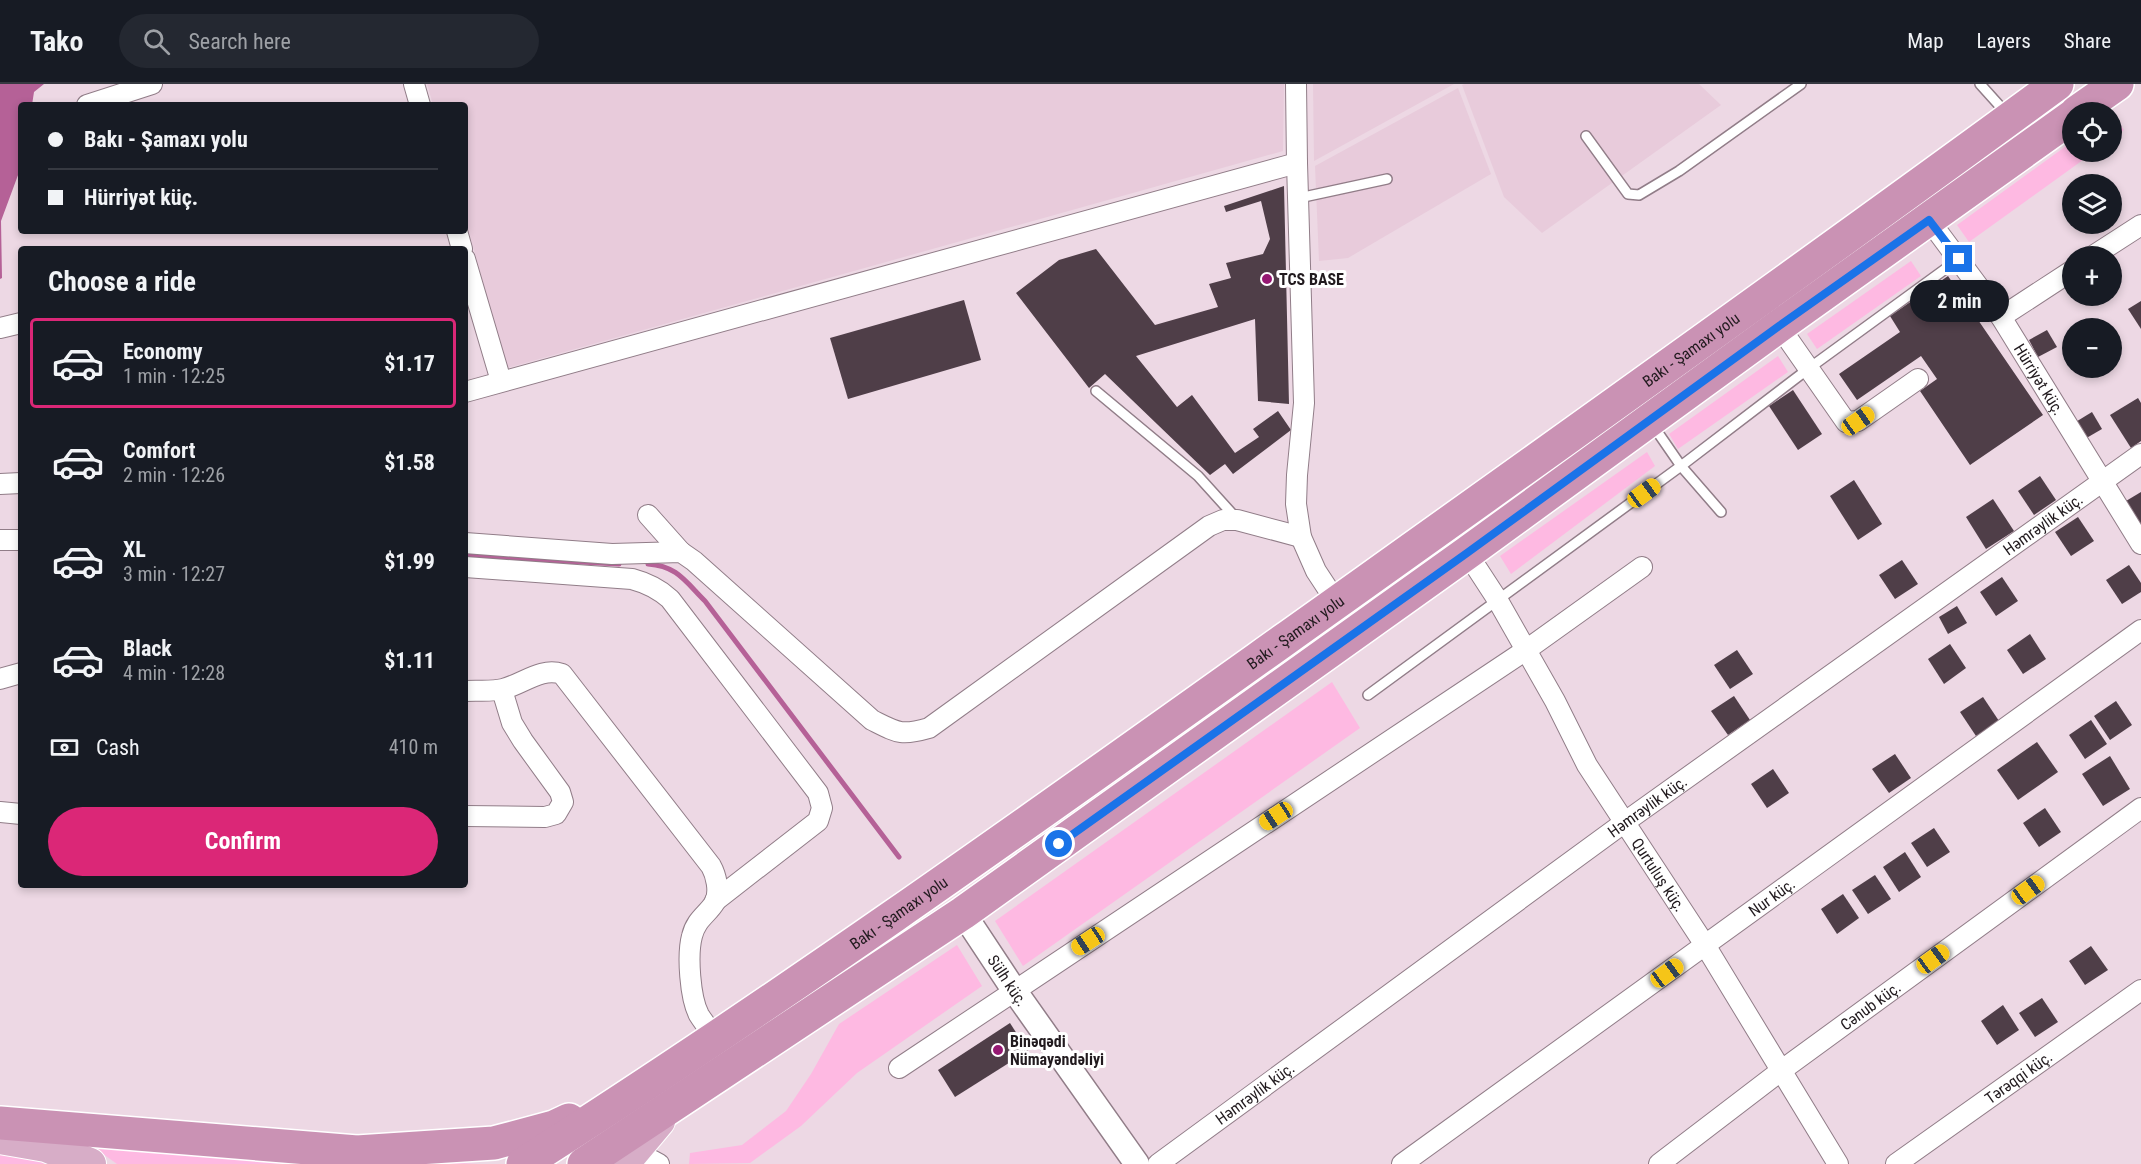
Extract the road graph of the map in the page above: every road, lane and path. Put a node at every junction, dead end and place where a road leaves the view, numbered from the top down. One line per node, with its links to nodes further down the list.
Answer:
1 (152, 84): 8 (street)
2 (414, 84): 9 (street)
3 (1296, 84): 14 (street)
4 (1801, 84): 13 (lane)
5 (1980, 84): 11 (lane)
6 (2057, 84): 11 (highway, Bakı - Şamaxı yolu)
7 (2117, 84): 10 (highway)
8 (96, 102)
9 (419, 102)
10 (2091, 102)
11 (2010, 118): 53 (highway, Bakı - Şamaxı yolu)
12 (2062, 124): 17 (highway, Bakı - Şamaxı yolu)
13 (1586, 136)
14 (1297, 163): 16 (street); 29 (street)
15 (1387, 179): 16 (lane)
16 (1299, 198): 41 (street)
17 (1929, 220): 20 (street, Hürriyət küç.); 25 (highway, Bakı - Şamaxı yolu)
18 (2141, 225): 19 (street)
19 (2108, 246)
20 (1959, 259): 23 (street, Hürriyət küç.); 27 (lane)
21 (468, 269): 29 (street)
22 (2062, 277): 23 (street)
23 (2001, 317): 36 (street, Hürriyət küç.)
24 (18, 324): 26 (street)
25 (1779, 326): 27 (street); 32 (highway, Bakı - Şamaxı yolu)
26 (0, 328)
27 (1808, 369): 28 (street); 34 (lane)
28 (1918, 379)
29 (501, 381): 30 (street)
30 (468, 391)
31 (1096, 391): 40 (lane)
32 (1650, 421): 34 (lane); 47 (highway, Bakı - Şamaxı yolu)
33 (2141, 454): 36 (street, Həmrəylik küç.)
34 (1681, 466): 38 (lane); 52 (lane)
35 (18, 483): 37 (street)
36 (2102, 483): 45 (street, Hürriyət küç.); 65 (street, Həmrəylik küç.)
37 (0, 484)
38 (1721, 512)
39 (648, 515): 46 (street)
40 (1238, 520): 41 (street); 46 (street)
41 (1301, 537): 53 (street)
42 (0, 540): 43 (street)
43 (18, 540)
44 (468, 543): 48 (street)
45 (2141, 544)
46 (681, 552): 48 (street)
47 (1467, 553): 52 (street, Qurtuluş küç.); 67 (highway, Bakı - Şamaxı yolu)
48 (632, 554): 51 (street)
49 (468, 567): 51 (street)
50 (1642, 567): 55 (street)
51 (632, 579): 66 (street)
52 (1497, 599): 55 (street, Qurtuluş küç.); 60 (lane)
53 (1336, 603): 71 (highway, Bakı - Şamaxı yolu)
54 (2141, 630): 68 (street, Nur küç.)
55 (1526, 650): 65 (street, Qurtuluş küç.); 69 (street)
56 (18, 674): 57 (street)
57 (0, 679)
58 (502, 690): 59 (street); 64 (street); 66 (street)
59 (468, 691)
60 (1368, 694)
61 (2141, 808): 73 (street, Cənub küç.)
62 (0, 812): 63 (street)
63 (18, 814)
64 (468, 816)
65 (1625, 822): 68 (street, Qurtuluş küç.); 83 (street, Həmrəylik küç.)
66 (715, 901): 71 (street)
67 (963, 913): 69 (street, Sülh küç.); 75 (highway, Bakı - Şamaxı yolu)
68 (1705, 945): 73 (street, Qurtuluş küç.); 84 (street, Nur küç.)
69 (1014, 990): 72 (street); 82 (street, Sülh küç.)
70 (2141, 990): 87 (street, Tərəqqi küç.)
71 (715, 1038): 74 (highway, Bakı - Şamaxı yolu)
72 (899, 1068)
73 (1782, 1070): 85 (street, Cənub küç.); 86 (street, Qurtuluş küç.)
74 (653, 1081): 76 (highway); 80 (highway, Bakı - Şamaxı yolu)
75 (672, 1107): 78 (main road); 81 (highway, Bakı - Şamaxı yolu)
76 (0, 1123)
77 (0, 1138): 79 (main road)
78 (638, 1159)
79 (90, 1164)
80 (523, 1164)
81 (584, 1164)
82 (1137, 1164)
83 (1158, 1164)
84 (1402, 1164)
85 (1659, 1164)
86 (1838, 1164)
87 (1896, 1164)

